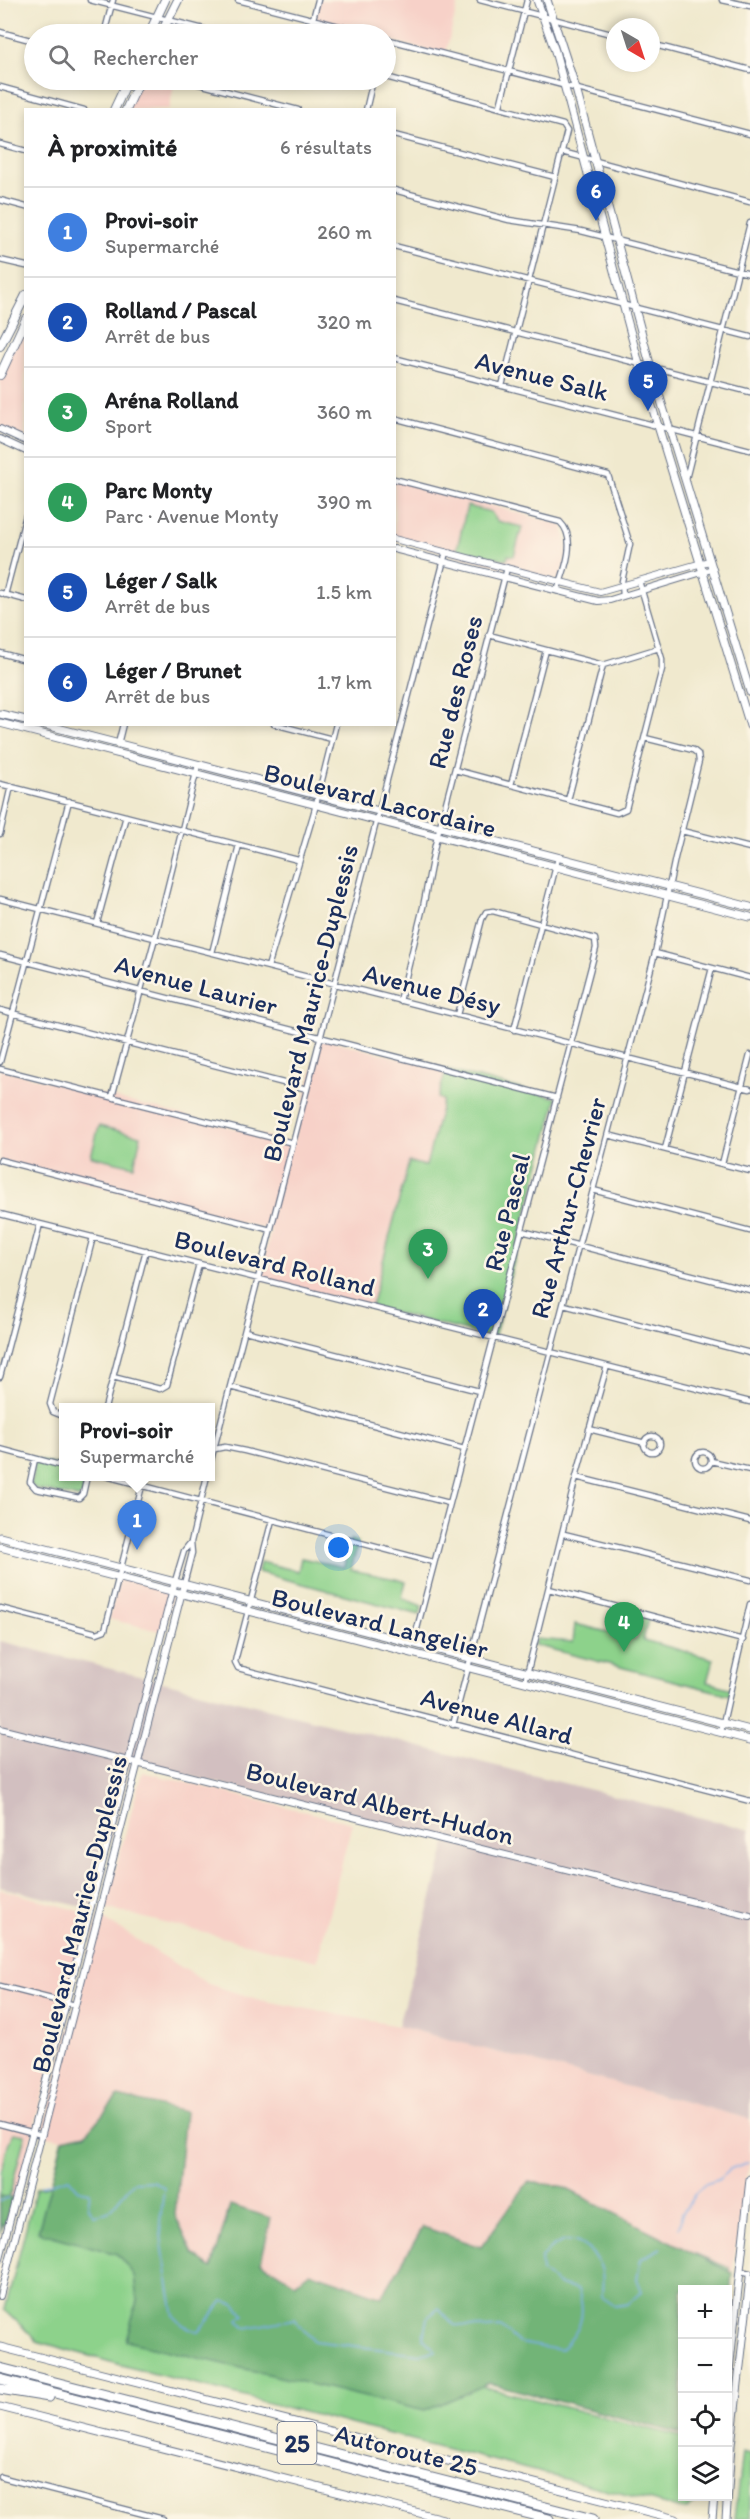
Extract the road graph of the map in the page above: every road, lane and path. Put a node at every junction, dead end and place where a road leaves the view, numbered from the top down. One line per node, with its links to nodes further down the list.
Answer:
1 (90, 0): 11 (street)
2 (165, 0): 15 (main road)
3 (178, 0): 17 (main road)
4 (238, 0): 18 (street)
5 (318, 0): 18 (street)
6 (480, 0): 13 (street)
7 (527, 0): 13 (street)
8 (537, 0): 14 (main road)
9 (547, 0): 16 (main road)
10 (722, 0): 12 (street)
11 (112, 3): 15 (street); 19 (street)
12 (750, 6)
13 (524, 11): 14 (street); 31 (street)
14 (544, 16): 16 (street); 33 (main road)
15 (157, 18): 17 (street); 20 (main road)
16 (554, 19): 26 (street); 35 (main road)
17 (168, 20): 21 (main road); 22 (street)
18 (313, 20): 23 (street); 24 (street)
19 (107, 24)
20 (154, 24)
21 (166, 24)
22 (184, 24)
23 (312, 24)
24 (329, 24)
25 (0, 32): 27 (street)
26 (606, 33)
27 (24, 38)
28 (396, 42): 31 (street)
29 (660, 46): 30 (street)
30 (750, 70)
31 (509, 71): 33 (street); 40 (street)
32 (396, 80): 40 (street)
33 (565, 86): 35 (street); 51 (main road)
34 (0, 87): 41 (street)
35 (576, 89): 46 (street); 52 (main road)
36 (123, 90): 42 (main road)
37 (135, 90): 43 (main road)
38 (222, 90): 44 (street)
39 (371, 90): 45 (street)
40 (500, 106): 50 (street)
41 (77, 108)
42 (115, 108)
43 (127, 108)
44 (290, 108)
45 (367, 108)
46 (750, 134)
47 (396, 136): 53 (street)
48 (0, 144): 49 (street)
49 (24, 150)
50 (562, 152): 51 (street); 53 (street)
51 (584, 158): 52 (street); 60 (main road)
52 (596, 162): 56 (street); 61 (main road)
53 (555, 177): 59 (street)
54 (396, 191): 59 (street)
55 (0, 200): 57 (street)
56 (750, 202)
57 (24, 206)
58 (750, 223): 65 (street)
59 (543, 225): 60 (street); 67 (street)
60 (606, 237): 61 (street); 70 (main road)
61 (617, 240): 65 (street); 71 (main road)
62 (396, 247): 67 (street)
63 (0, 260): 64 (street)
64 (24, 266)
65 (737, 271): 66 (street); 73 (street)
66 (750, 274)
67 (529, 280): 70 (street); 74 (street)
68 (24, 299): 76 (main road)
69 (396, 303): 74 (street)
70 (624, 305): 71 (street); 78 (main road)
71 (634, 308): 73 (street); 79 (main road)
72 (24, 323): 80 (main road)
73 (723, 330): 75 (street); 81 (street)
74 (515, 333): 78 (street); 82 (street)
75 (750, 336)
76 (0, 346)
77 (396, 359): 82 (street, Avenue Salk)
78 (639, 364): 79 (street); 85 (main road)
79 (651, 368): 81 (street); 87 (main road)
80 (0, 375)
81 (709, 381): 83 (street); 88 (street)
82 (502, 386): 85 (street, Avenue Salk)
83 (750, 392)
84 (396, 419): 108 (street)
85 (658, 426): 87 (street, Avenue Salk); 101 (main road)
86 (0, 429): 90 (street)
87 (669, 429): 88 (street, Avenue Salk); 94 (main road)
88 (696, 436): 92 (street, Avenue Salk); 94 (street)
89 (0, 439): 91 (street)
90 (24, 440)
91 (24, 450)
92 (750, 450)
93 (396, 479): 107 (street)
94 (685, 483): 100 (main road)
95 (24, 522): 111 (street)
96 (396, 540): 98 (street)
97 (396, 549): 99 (street)
98 (446, 552): 99 (street, Boulevard Maurice-Duplessis); 102 (street)
99 (443, 561): 105 (street); 142 (street, Boulevard Maurice-Duplessis)
100 (709, 561): 101 (street); 103 (main road)
101 (699, 564): 104 (main road); 106 (street)
102 (507, 568): 105 (street, Rue des Roses); 107 (street)
103 (712, 569): 104 (street); 120 (main road)
104 (702, 572): 109 (street); 128 (main road)
105 (505, 577): 110 (street); 114 (street, Rue des Roses)
106 (639, 581): 108 (street); 109 (street)
107 (560, 582): 108 (street); 110 (street)
108 (621, 587): 112 (street)
109 (642, 590): 112 (street); 115 (street)
110 (558, 591): 112 (street)
111 (3, 594): 113 (street)
112 (623, 596)
113 (24, 599)
114 (489, 635): 116 (street); 133 (street, Rue des Roses)
115 (659, 648): 119 (street); 129 (street)
116 (546, 650): 119 (street); 136 (street)
117 (0, 653): 118 (street)
118 (24, 659)
119 (603, 664): 139 (street)
120 (750, 692)
121 (0, 714): 122 (main road)
122 (24, 720)
123 (0, 723): 134 (main road, Boulevard Lacordaire)
124 (50, 726): 131 (main road, Boulevard Lacordaire)
125 (122, 726): 131 (street)
126 (279, 726): 130 (street)
127 (335, 726): 130 (street)
128 (750, 726)
129 (645, 738): 139 (street); 147 (street, Rue Arthur-Chevrier)
130 (332, 739): 138 (street)
131 (118, 744): 132 (main road, Boulevard Lacordaire)
132 (198, 765): 134 (street); 138 (main road, Boulevard Lacordaire)
133 (455, 770): 136 (street); 145 (street, Rue des Roses)
134 (196, 774): 141 (main road, Boulevard Lacordaire); 146 (street)
135 (0, 783): 137 (street)
136 (511, 785): 139 (street)
137 (12, 786): 140 (street); 148 (street)
138 (318, 796): 141 (street); 142 (main road, Boulevard Lacordaire)
139 (568, 800)
140 (69, 801): 143 (street); 159 (street)
141 (315, 805): 144 (main road, Boulevard Lacordaire); 153 (street)
142 (379, 812): 144 (street, Boulevard Maurice-Duplessis); 145 (main road, Boulevard Lacordaire)
143 (126, 816): 146 (street); 161 (street)
144 (377, 821): 149 (main road, Boulevard Lacordaire); 171 (street, Boulevard Maurice-Duplessis)
145 (440, 827): 149 (street, Rue des Roses); 152 (main road, Boulevard Lacordaire)
146 (182, 831): 150 (street); 163 (street)
147 (682, 831): 151 (street); 155 (street, Rue Arthur-Chevrier)
148 (0, 834)
149 (437, 837): 154 (main road, Boulevard Lacordaire); 173 (street, Rue des Roses)
150 (239, 845): 153 (street); 164 (street)
151 (750, 848)
152 (558, 858): 154 (street); 155 (main road, Boulevard Lacordaire)
153 (298, 860): 168 (street)
154 (555, 867): 156 (main road, Boulevard Lacordaire); 162 (street)
155 (669, 886): 156 (street, Rue Arthur-Chevrier); 158 (main road, Boulevard Lacordaire)
156 (668, 896): 160 (main road, Boulevard Lacordaire); 165 (street, Rue Arthur-Chevrier)
157 (0, 898): 159 (street, Avenue Désy)
158 (750, 907)
159 (41, 909): 161 (street, Avenue Désy); 167 (street)
160 (750, 917)
161 (97, 923): 163 (street, Avenue Désy)
162 (541, 923): 176 (street); 177 (street); 180 (street, Rue Pascal)
163 (155, 938): 164 (street, Avenue Désy); 172 (street)
164 (212, 953): 168 (street, Avenue Désy)
165 (655, 953): 169 (street); 182 (street, Rue Arthur-Chevrier)
166 (0, 955): 167 (street, Avenue Laurier)
167 (26, 962): 172 (street, Avenue Laurier); 175 (street)
168 (267, 967): 171 (street, Avenue Désy)
169 (712, 968): 170 (street); 185 (street)
170 (750, 978)
171 (334, 984): 173 (street, Avenue Désy); 178 (street, Boulevard Maurice-Duplessis)
172 (141, 991): 178 (street, Avenue Laurier); 179 (street)
173 (400, 1001): 176 (street, Avenue Désy)
174 (0, 1010): 175 (street)
175 (13, 1014): 179 (street); 183 (street)
176 (457, 1015): 177 (street, Avenue Désy)
177 (514, 1029): 180 (street, Avenue Désy)
178 (321, 1038): 187 (street, Boulevard Maurice-Duplessis); 190 (street, Avenue Laurier)
179 (127, 1043): 187 (street); 189 (street)
180 (571, 1044): 182 (street, Avenue Désy); 190 (street, Rue Pascal)
181 (750, 1054): 186 (street)
182 (628, 1058): 185 (street, Avenue Désy); 191 (street, Rue Arthur-Chevrier)
183 (0, 1062)
184 (0, 1069): 189 (street)
185 (685, 1073): 186 (street, Avenue Désy); 193 (street)
186 (741, 1087): 188 (street, Avenue Désy); 195 (street)
187 (307, 1089): 192 (street, Boulevard Maurice-Duplessis)
188 (750, 1089)
189 (112, 1097): 192 (street)
190 (557, 1098): 201 (street, Rue Pascal)
191 (608, 1135): 193 (street); 197 (street, Rue Arthur-Chevrier)
192 (293, 1143): 200 (street, Boulevard Maurice-Duplessis)
193 (665, 1149): 195 (street)
194 (0, 1160): 200 (street)
195 (722, 1164): 196 (street)
196 (750, 1171)
197 (593, 1190): 202 (street); 204 (street, Rue Arthur-Chevrier)
198 (0, 1214): 199 (street, Boulevard Rolland)
199 (40, 1224): 203 (street, Boulevard Rolland); 215 (street)
200 (271, 1230): 207 (street, Boulevard Maurice-Duplessis)
201 (522, 1231): 204 (street); 211 (street, Rue Pascal)
202 (750, 1231)
203 (93, 1237): 205 (street, Boulevard Rolland); 221 (street)
204 (579, 1247): 208 (street); 209 (street, Rue Arthur-Chevrier)
205 (146, 1250): 206 (street, Boulevard Rolland); 216 (street)
206 (199, 1264): 207 (street, Boulevard Rolland); 216 (street)
207 (259, 1278): 210 (street, Boulevard Maurice-Duplessis); 211 (street, Boulevard Rolland)
208 (750, 1290)
209 (564, 1305): 212 (street, Rue Arthur-Chevrier); 213 (street)
210 (245, 1331): 217 (street, Boulevard Maurice-Duplessis); 218 (street)
211 (494, 1338): 212 (street, Boulevard Rolland); 218 (street, Rue Pascal)
212 (550, 1352): 214 (street, Boulevard Rolland); 261 (street, Rue Arthur-Chevrier)
213 (750, 1353)
214 (607, 1366): 219 (street, Boulevard Rolland); 222 (street)
215 (0, 1377)
216 (113, 1377): 220 (street)
217 (230, 1387): 223 (street, Boulevard Maurice-Duplessis); 227 (street)
218 (479, 1391): 227 (street, Rue Pascal)
219 (750, 1402)
220 (106, 1403)
221 (59, 1415)
222 (589, 1429): 224 (street); 232 (street)
223 (215, 1440)
224 (645, 1443)
225 (0, 1449): 228 (street)
226 (215, 1449): 238 (street)
227 (464, 1449): 238 (street, Rue Pascal)
228 (35, 1459): 230 (street); 233 (street)
229 (711, 1461): 231 (street)
230 (59, 1465)
231 (750, 1470)
232 (576, 1477): 240 (street); 241 (street)
233 (86, 1481)
234 (124, 1481): 236 (street)
235 (206, 1481): 237 (street, Boulevard Maurice-Duplessis)
236 (142, 1486): 237 (street); 246 (street)
237 (201, 1501): 239 (street); 243 (street, Boulevard Maurice-Duplessis)
238 (450, 1503): 245 (street, Rue Pascal)
239 (272, 1520): 245 (street); 254 (street)
240 (750, 1521)
241 (564, 1534): 248 (street); 251 (street)
242 (0, 1538): 246 (main road, Boulevard Langelier)
243 (191, 1542): 249 (street, Boulevard Maurice-Duplessis); 250 (street, Boulevard Maurice-Duplessis)
244 (0, 1547): 247 (main road, Boulevard Langelier)
245 (433, 1562): 259 (street, Rue Pascal)
246 (121, 1568): 247 (street); 249 (main road, Boulevard Langelier)
247 (119, 1577): 252 (main road, Boulevard Langelier); 256 (street)
248 (750, 1580)
249 (176, 1581): 250 (main road, Boulevard Langelier); 252 (street, Boulevard Maurice-Duplessis)
250 (184, 1584): 253 (street, Boulevard Maurice-Duplessis); 254 (main road, Boulevard Langelier)
251 (549, 1589): 258 (street); 263 (street)
252 (173, 1591): 253 (main road, Boulevard Langelier); 271 (street, Boulevard Maurice-Duplessis)
253 (182, 1594): 257 (main road, Boulevard Langelier); 272 (street, Boulevard Maurice-Duplessis)
254 (250, 1601): 257 (street); 259 (main road, Boulevard Langelier)
255 (750, 1604): 258 (street)
256 (0, 1608)
257 (248, 1610): 260 (main road, Boulevard Langelier); 266 (street, Avenue Allard)
258 (743, 1640): 265 (street)
259 (414, 1643): 260 (street, Rue Pascal); 261 (main road, Boulevard Langelier)
260 (410, 1652): 262 (main road, Boulevard Langelier)
261 (470, 1657): 262 (street, Rue Arthur-Chevrier); 263 (main road, Boulevard Langelier)
262 (468, 1667): 264 (main road, Boulevard Langelier); 266 (street, Rue Arthur-Chevrier)
263 (528, 1672): 264 (street); 265 (main road, Boulevard Langelier)
264 (525, 1682): 269 (main road, Boulevard Langelier)
265 (723, 1723): 268 (main road, Boulevard Langelier); 269 (street)
266 (453, 1725): 273 (street, Avenue Allard)
267 (0, 1729): 271 (street, Boulevard Albert-Hudon)
268 (750, 1730)
269 (720, 1732): 270 (main road, Boulevard Langelier)
270 (750, 1740)
271 (130, 1761): 272 (street, Boulevard Albert-Hudon); 276 (street, Boulevard Maurice-Duplessis)
272 (138, 1763): 274 (street, Boulevard Albert-Hudon); 277 (street, Boulevard Maurice-Duplessis)
273 (750, 1802)
274 (750, 1916)
275 (0, 1986): 276 (street)
276 (67, 2003): 277 (street); 279 (street, Boulevard Maurice-Duplessis)
277 (75, 2005): 280 (street, Boulevard Maurice-Duplessis)
278 (0, 2124): 279 (street)
279 (34, 2132): 280 (street); 282 (street, Boulevard Maurice-Duplessis)
280 (42, 2134): 285 (street, Boulevard Maurice-Duplessis)
281 (750, 2179): 283 (main road)
282 (0, 2258)
283 (741, 2271): 284 (street); 286 (main road)
284 (750, 2276): 303 (main road)
285 (0, 2295)
286 (732, 2346)
287 (0, 2347): 301 (main road)
288 (0, 2368): 300 (highway, Autoroute 25 / 25)
289 (0, 2379): 291 (highway, Autoroute 25 / 25)
290 (0, 2389): 291 (highway)
291 (87, 2401): 299 (highway, Autoroute 25 / 25)
292 (0, 2407): 298 (main road)
293 (0, 2477): 295 (street)
294 (714, 2501): 302 (main road)
295 (135, 2512): 296 (street); 297 (street)
296 (133, 2518)
297 (163, 2519)
298 (443, 2519)
299 (549, 2519)
300 (593, 2519)
301 (676, 2519)
302 (712, 2519)
303 (726, 2519)

